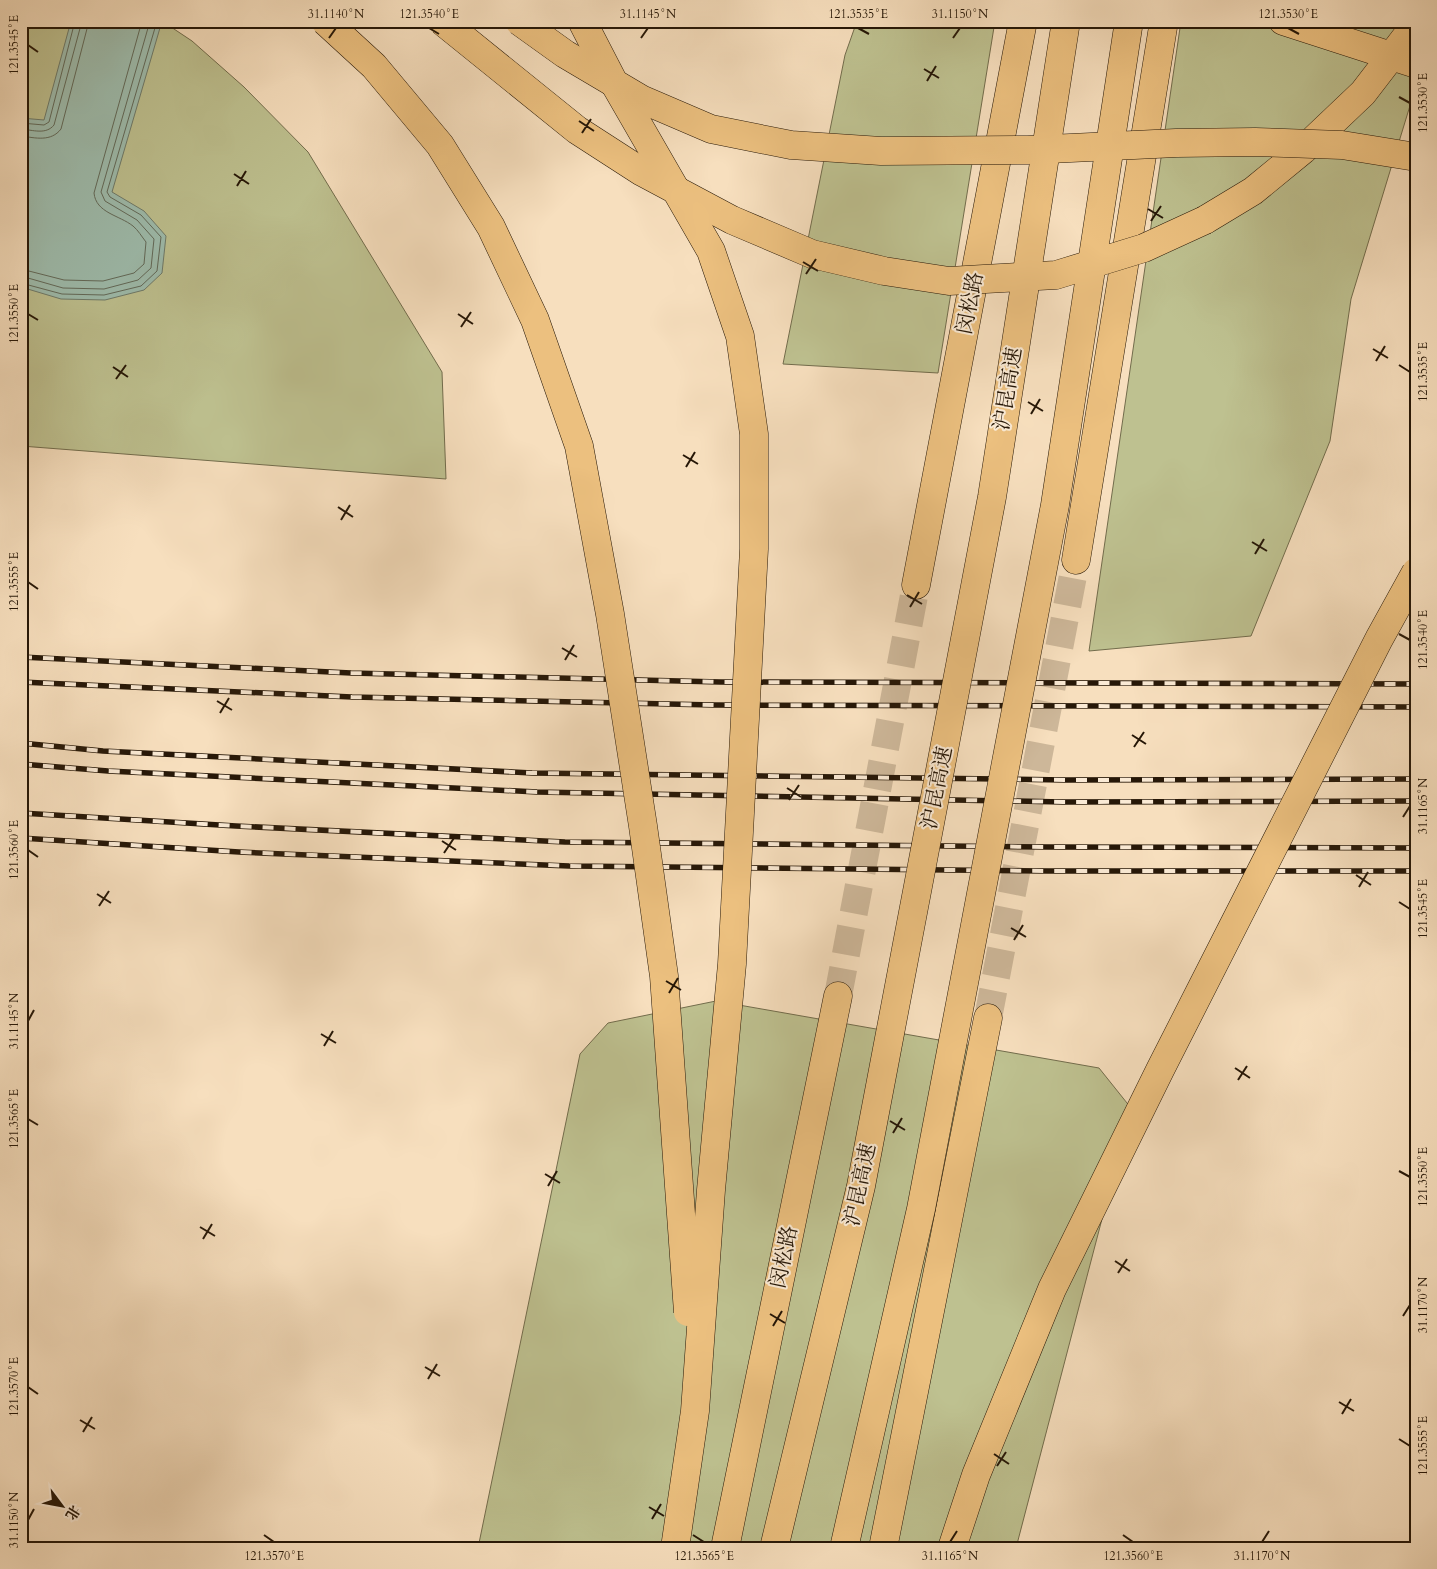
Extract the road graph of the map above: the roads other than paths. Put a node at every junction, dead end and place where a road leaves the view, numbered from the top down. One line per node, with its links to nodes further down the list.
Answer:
1 (325, 21): 18 (main road, bridge)
2 (442, 21): 10 (main road, bridge)
3 (519, 21): 12 (main road, bridge)
4 (582, 21): 18 (main road, bridge)
5 (1023, 21): 15 (main road, 闵松路)
6 (1066, 21): 21 (main road, 沪昆高速, bridge)
7 (1129, 21): 22 (main road, bridge)
8 (1164, 21): 13 (main road)
9 (1284, 21): 11 (main road)
10 (1416, 24)
11 (1416, 64)
12 (1416, 157)
13 (1076, 560)
14 (1416, 572): 24 (main road, bridge)
15 (916, 585)
16 (838, 996): 20 (main road, 闵松路)
17 (988, 1018): 23 (main road)
18 (695, 1411): 19 (main road, bridge)
19 (675, 1548)
20 (725, 1548)
21 (774, 1548)
22 (844, 1548)
23 (883, 1548)
24 (952, 1548)

